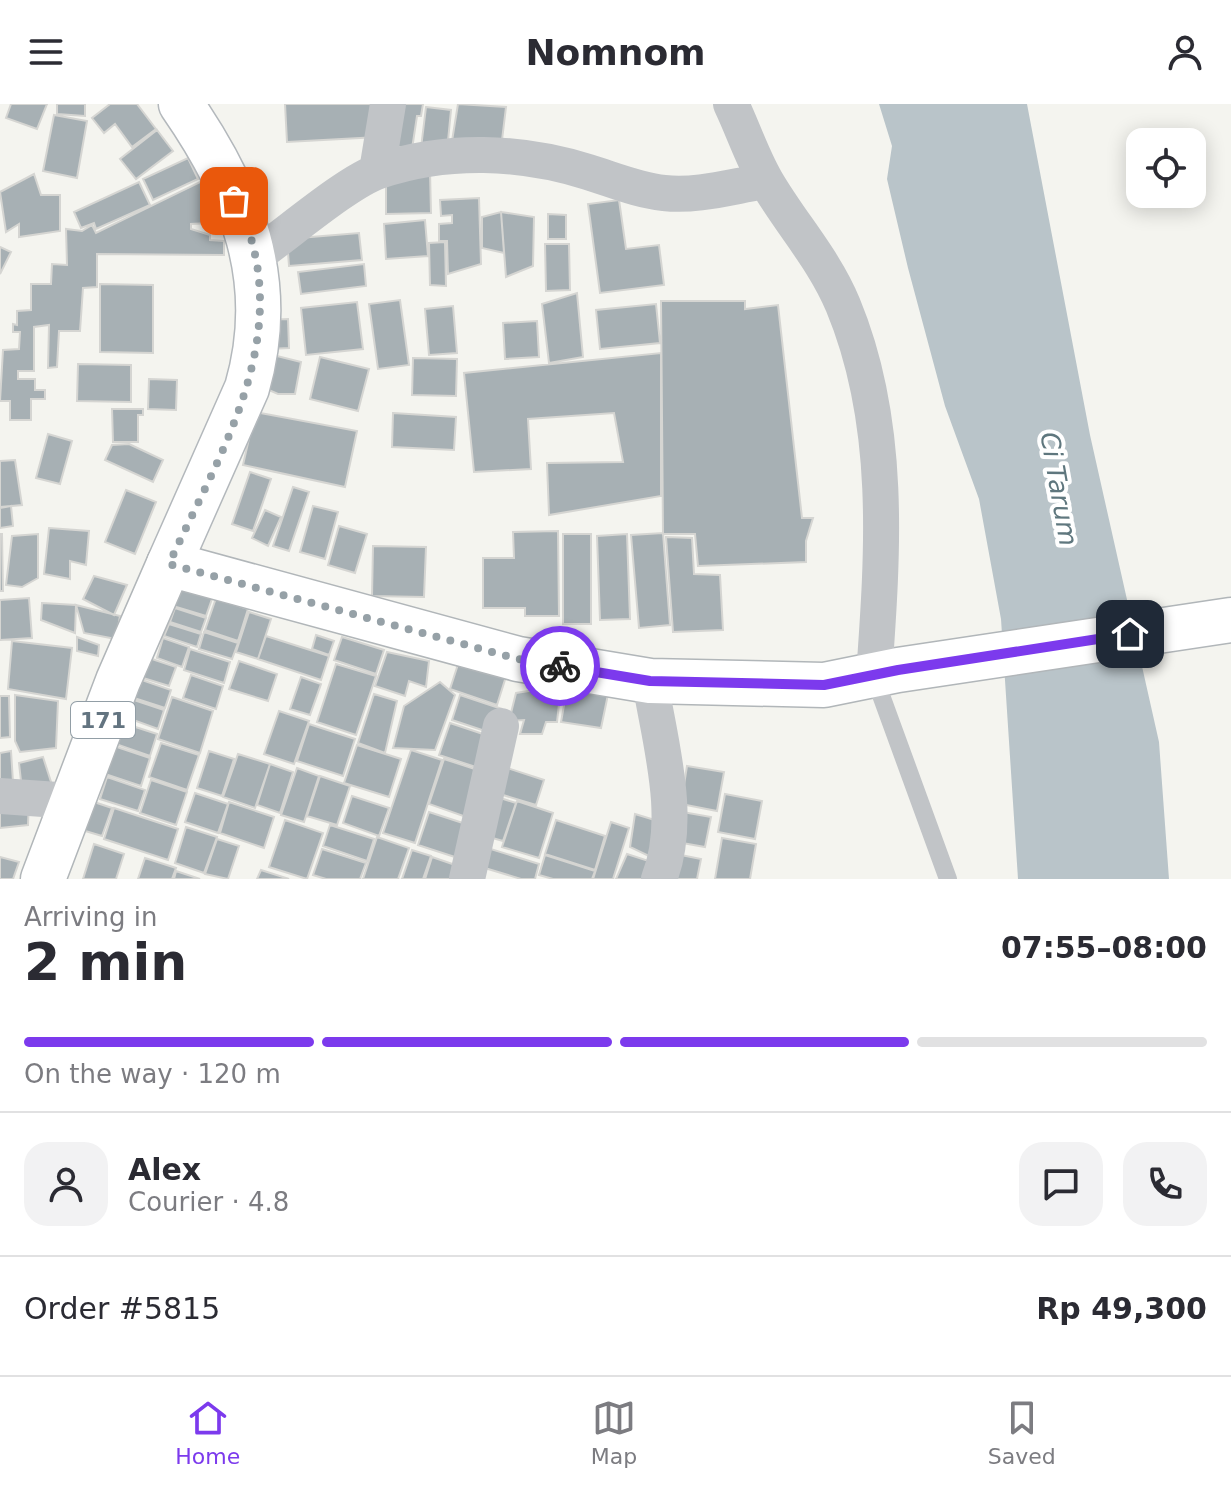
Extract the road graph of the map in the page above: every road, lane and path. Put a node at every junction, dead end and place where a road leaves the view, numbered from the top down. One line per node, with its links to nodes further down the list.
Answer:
1 (181, 104): 6 (main road)
2 (388, 104): 4 (street)
3 (731, 104): 5 (street)
4 (377, 171): 5 (street); 6 (street)
5 (766, 181): 9 (street)
6 (254, 257): 7 (main road)
7 (169, 564): 10 (main road); 13 (main road, 171)
8 (1224, 620): 9 (main road)
9 (886, 673): 10 (main road); 17 (lane)
10 (650, 681): 16 (street)
11 (501, 726): 15 (street)
12 (0, 796): 13 (street)
13 (72, 801): 14 (main road, 171)
14 (43, 879)
15 (467, 879)
16 (659, 879)
17 (948, 879)

